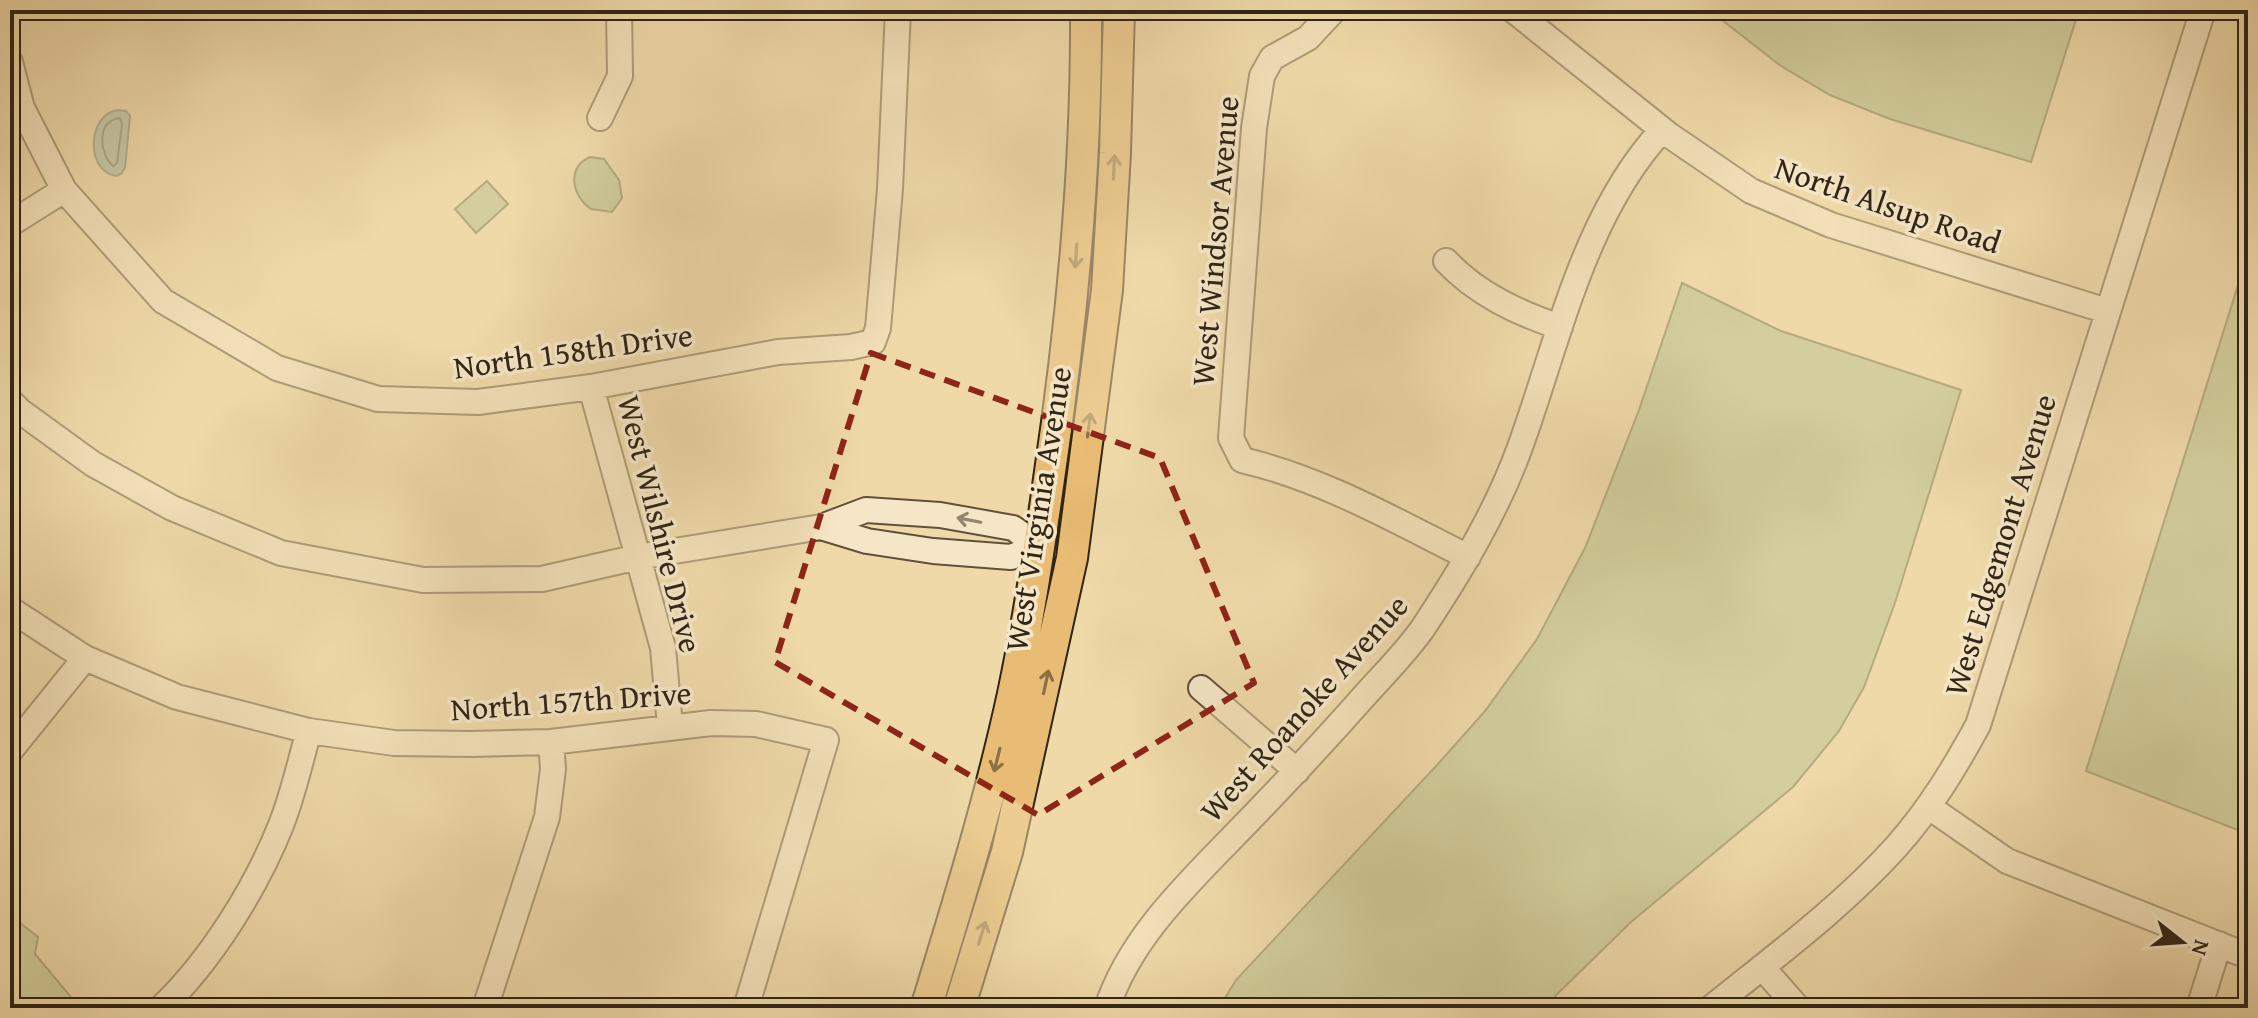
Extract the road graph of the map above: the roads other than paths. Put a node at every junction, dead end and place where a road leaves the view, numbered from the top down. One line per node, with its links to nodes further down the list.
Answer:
1 (619, 10): 9 (street)
2 (898, 10): 16 (street, North 158th Drive)
3 (1086, 10): 20 (main road, West Virginia Avenue, one-way to 20)
4 (1119, 10): 40 (main road, West Virginia Avenue, one-way to 4)
5 (1334, 10): 23 (street, West Windsor Avenue)
6 (1513, 10): 10 (street, North Alsup Road)
7 (2203, 10): 14 (street, West Edgemont Avenue)
8 (10, 62): 11 (street, North 158th Drive)
9 (600, 118)
10 (1662, 130): 14 (street, North Alsup Road); 15 (street, West Roanoke Avenue)
11 (64, 190): 12 (street); 16 (street, North 158th Drive)
12 (10, 224)
13 (1446, 261): 15 (street)
14 (2107, 311): 32 (street, West Edgemont Avenue)
15 (1560, 327): 23 (street, West Roanoke Avenue)
16 (591, 387): 22 (street, West Wilshire Drive)
17 (10, 401): 22 (street)
18 (926, 514): 19 (street); 20 (street, one-way to 18); 21 (street)
19 (821, 527): 21 (street); 22 (street)
20 (1039, 546): 21 (street); 39 (main road, West Virginia Avenue, one-way to 39)
21 (921, 549)
22 (638, 557): 27 (street, West Wilshire Drive)
23 (1468, 557): 31 (street, West Roanoke Avenue)
24 (10, 609): 25 (street, North 157th Drive)
25 (85, 658): 28 (street, North 157th Drive); 30 (street)
26 (1201, 688): 31 (street)
27 (670, 726): 29 (street, North 157th Drive); 38 (street, North 157th Drive)
28 (309, 731): 29 (street, North 157th Drive); 36 (street)
29 (551, 742): 37 (street)
30 (10, 751)
31 (1297, 771): 41 (street, West Roanoke Avenue)
32 (1929, 807): 33 (street); 35 (street, West Edgemont Avenue)
33 (2219, 944): 34 (street); 44 (street)
34 (2248, 956)
35 (1762, 967): 42 (street, West Edgemont Avenue); 43 (street)
36 (161, 1008)
37 (485, 1008)
38 (746, 1008)
39 (926, 1008)
40 (959, 1008)
41 (1107, 1008)
42 (1711, 1008)
43 (1798, 1008)
44 (2199, 1008)

